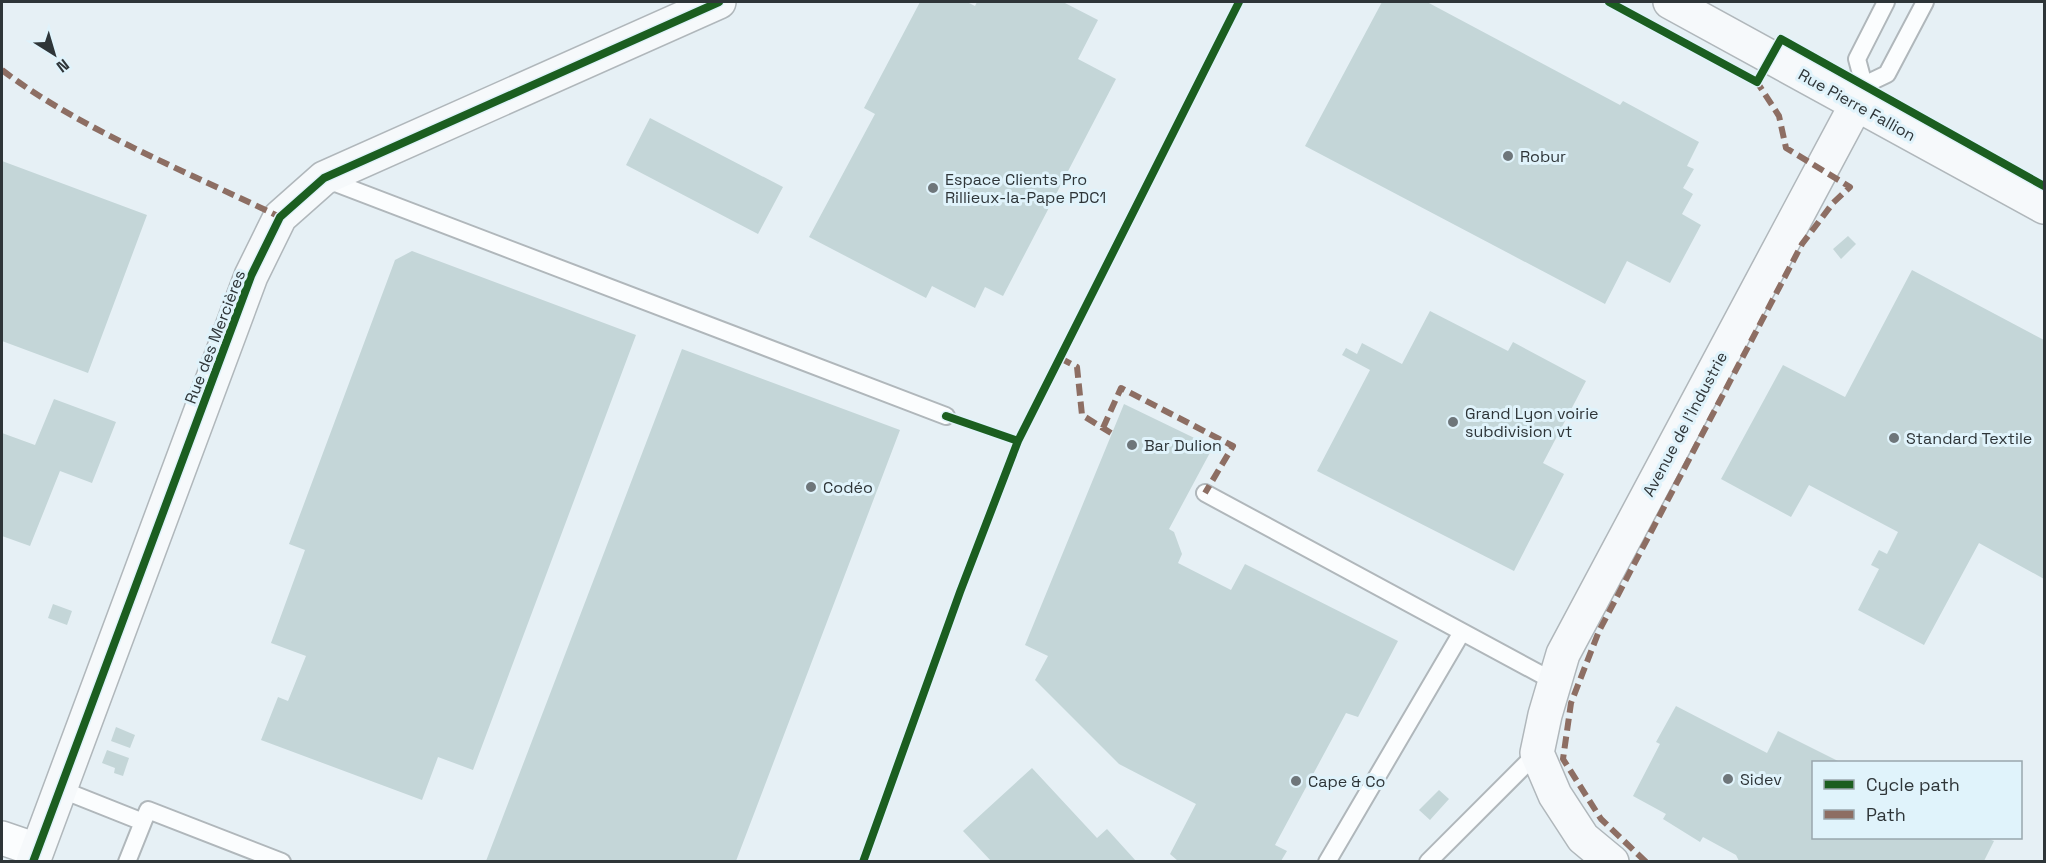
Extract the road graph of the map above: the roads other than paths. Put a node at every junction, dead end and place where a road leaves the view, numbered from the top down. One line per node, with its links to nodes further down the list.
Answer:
1 (718, 2): 6 (street, Rue des Mercières)
2 (1670, 2): 5 (street, Rue Pierre Fallion)
3 (1924, 2): 5 (lane)
4 (1882, 4): 5 (lane)
5 (1860, 95): 7 (street, Rue Pierre Fallion); 11 (street, Avenue de l'Industrie)
6 (324, 178): 8 (lane); 13 (street, Rue des Mercières)
7 (2044, 207)
8 (946, 416)
9 (1205, 493): 10 (lane)
10 (1462, 632): 11 (lane); 19 (lane)
11 (1555, 682): 12 (street, Avenue de l'Industrie)
12 (1537, 753): 20 (lane); 21 (street)
13 (60, 789): 14 (lane); 16 (street, Rue des Mercières)
14 (143, 822): 17 (lane); 18 (lane)
15 (2, 838): 16 (street)
16 (35, 856)
17 (127, 861)
18 (282, 861)
19 (1327, 861)
20 (1428, 861)
21 (1612, 861)

